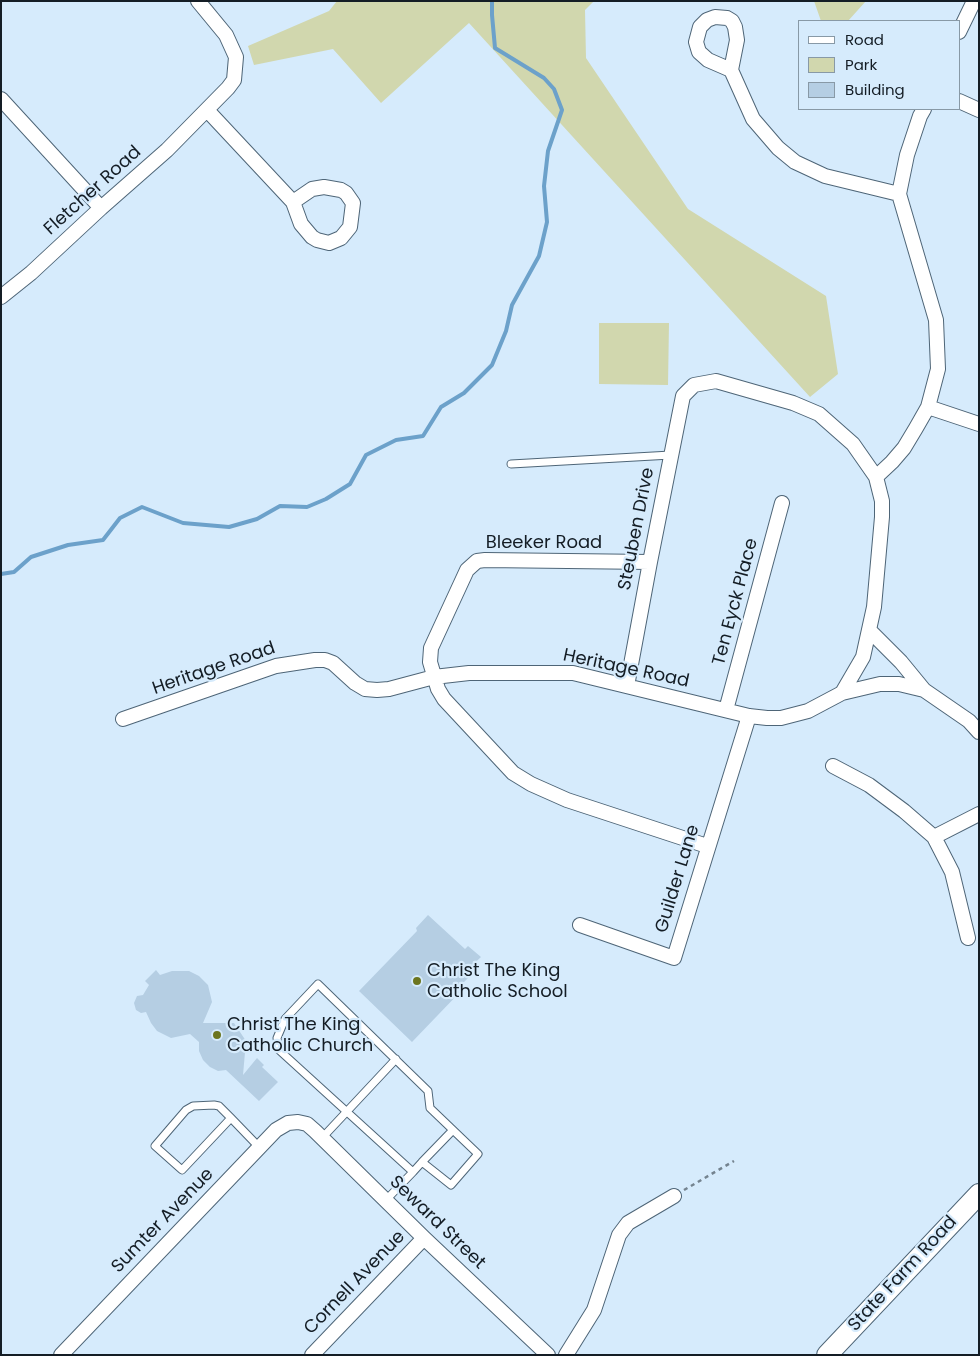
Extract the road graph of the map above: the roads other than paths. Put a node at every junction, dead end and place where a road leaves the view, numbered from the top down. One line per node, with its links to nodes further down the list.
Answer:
1 (198, 1): 7 (street, Fletcher Road)
2 (974, 1): 3 (street)
3 (960, 30)
4 (731, 70): 10 (street)
5 (1, 99): 12 (street)
6 (960, 101): 9 (street)
7 (207, 110): 11 (street); 12 (street, Fletcher Road)
8 (923, 110): 10 (street)
9 (979, 110)
10 (900, 194): 14 (street)
11 (293, 202): 11 (street)
12 (101, 208): 13 (street, Fletcher Road)
13 (1, 297)
14 (928, 407): 15 (street); 18 (street)
15 (979, 424)
16 (671, 455): 17 (lane); 18 (street, Steuben Drive); 20 (street, Steuben Drive)
17 (511, 464)
18 (876, 477): 21 (street)
19 (782, 503): 26 (street, Ten Eyck Place)
20 (650, 562): 22 (street, Bleeker Road); 23 (street, Steuben Drive)
21 (870, 631): 24 (street, Heritage Road); 25 (street)
22 (434, 677): 23 (street, Heritage Road); 28 (street, Heritage Road); 33 (street, Bleeker Road)
23 (627, 686): 26 (street, Heritage Road)
24 (924, 690): 25 (street, Heritage Road); 29 (street, Heritage Road)
25 (842, 693): 27 (street, Heritage Road)
26 (726, 710): 27 (street, Heritage Road)
27 (749, 716): 33 (street, Guilder Lane)
28 (123, 720)
29 (979, 732)
30 (833, 766): 32 (street)
31 (979, 814): 32 (street)
32 (934, 837): 35 (street)
33 (707, 846): 34 (street, Guilder Lane)
34 (580, 925)
35 (968, 938)
36 (396, 1059): 37 (lane); 37 (lane); 40 (lane)
37 (347, 1112): 41 (lane); 44 (lane)
38 (230, 1118): 38 (lane); 42 (lane)
39 (298, 1122): 41 (street, Seward Street); 42 (street, Sumter Avenue)
40 (453, 1130): 43 (lane); 43 (lane)
41 (322, 1138): 47 (street, Seward Street)
42 (259, 1147): 49 (street, Sumter Avenue)
43 (422, 1162): 44 (lane)
44 (413, 1172): 47 (lane)
45 (979, 1194): 53 (main road, State Farm Road)
46 (674, 1196): 52 (street)
47 (386, 1200): 48 (street, Seward Street)
48 (424, 1238): 50 (street, Cornell Avenue); 51 (street, Seward Street)
49 (61, 1355)
50 (312, 1355)
51 (548, 1355)
52 (566, 1355)
53 (827, 1355)

